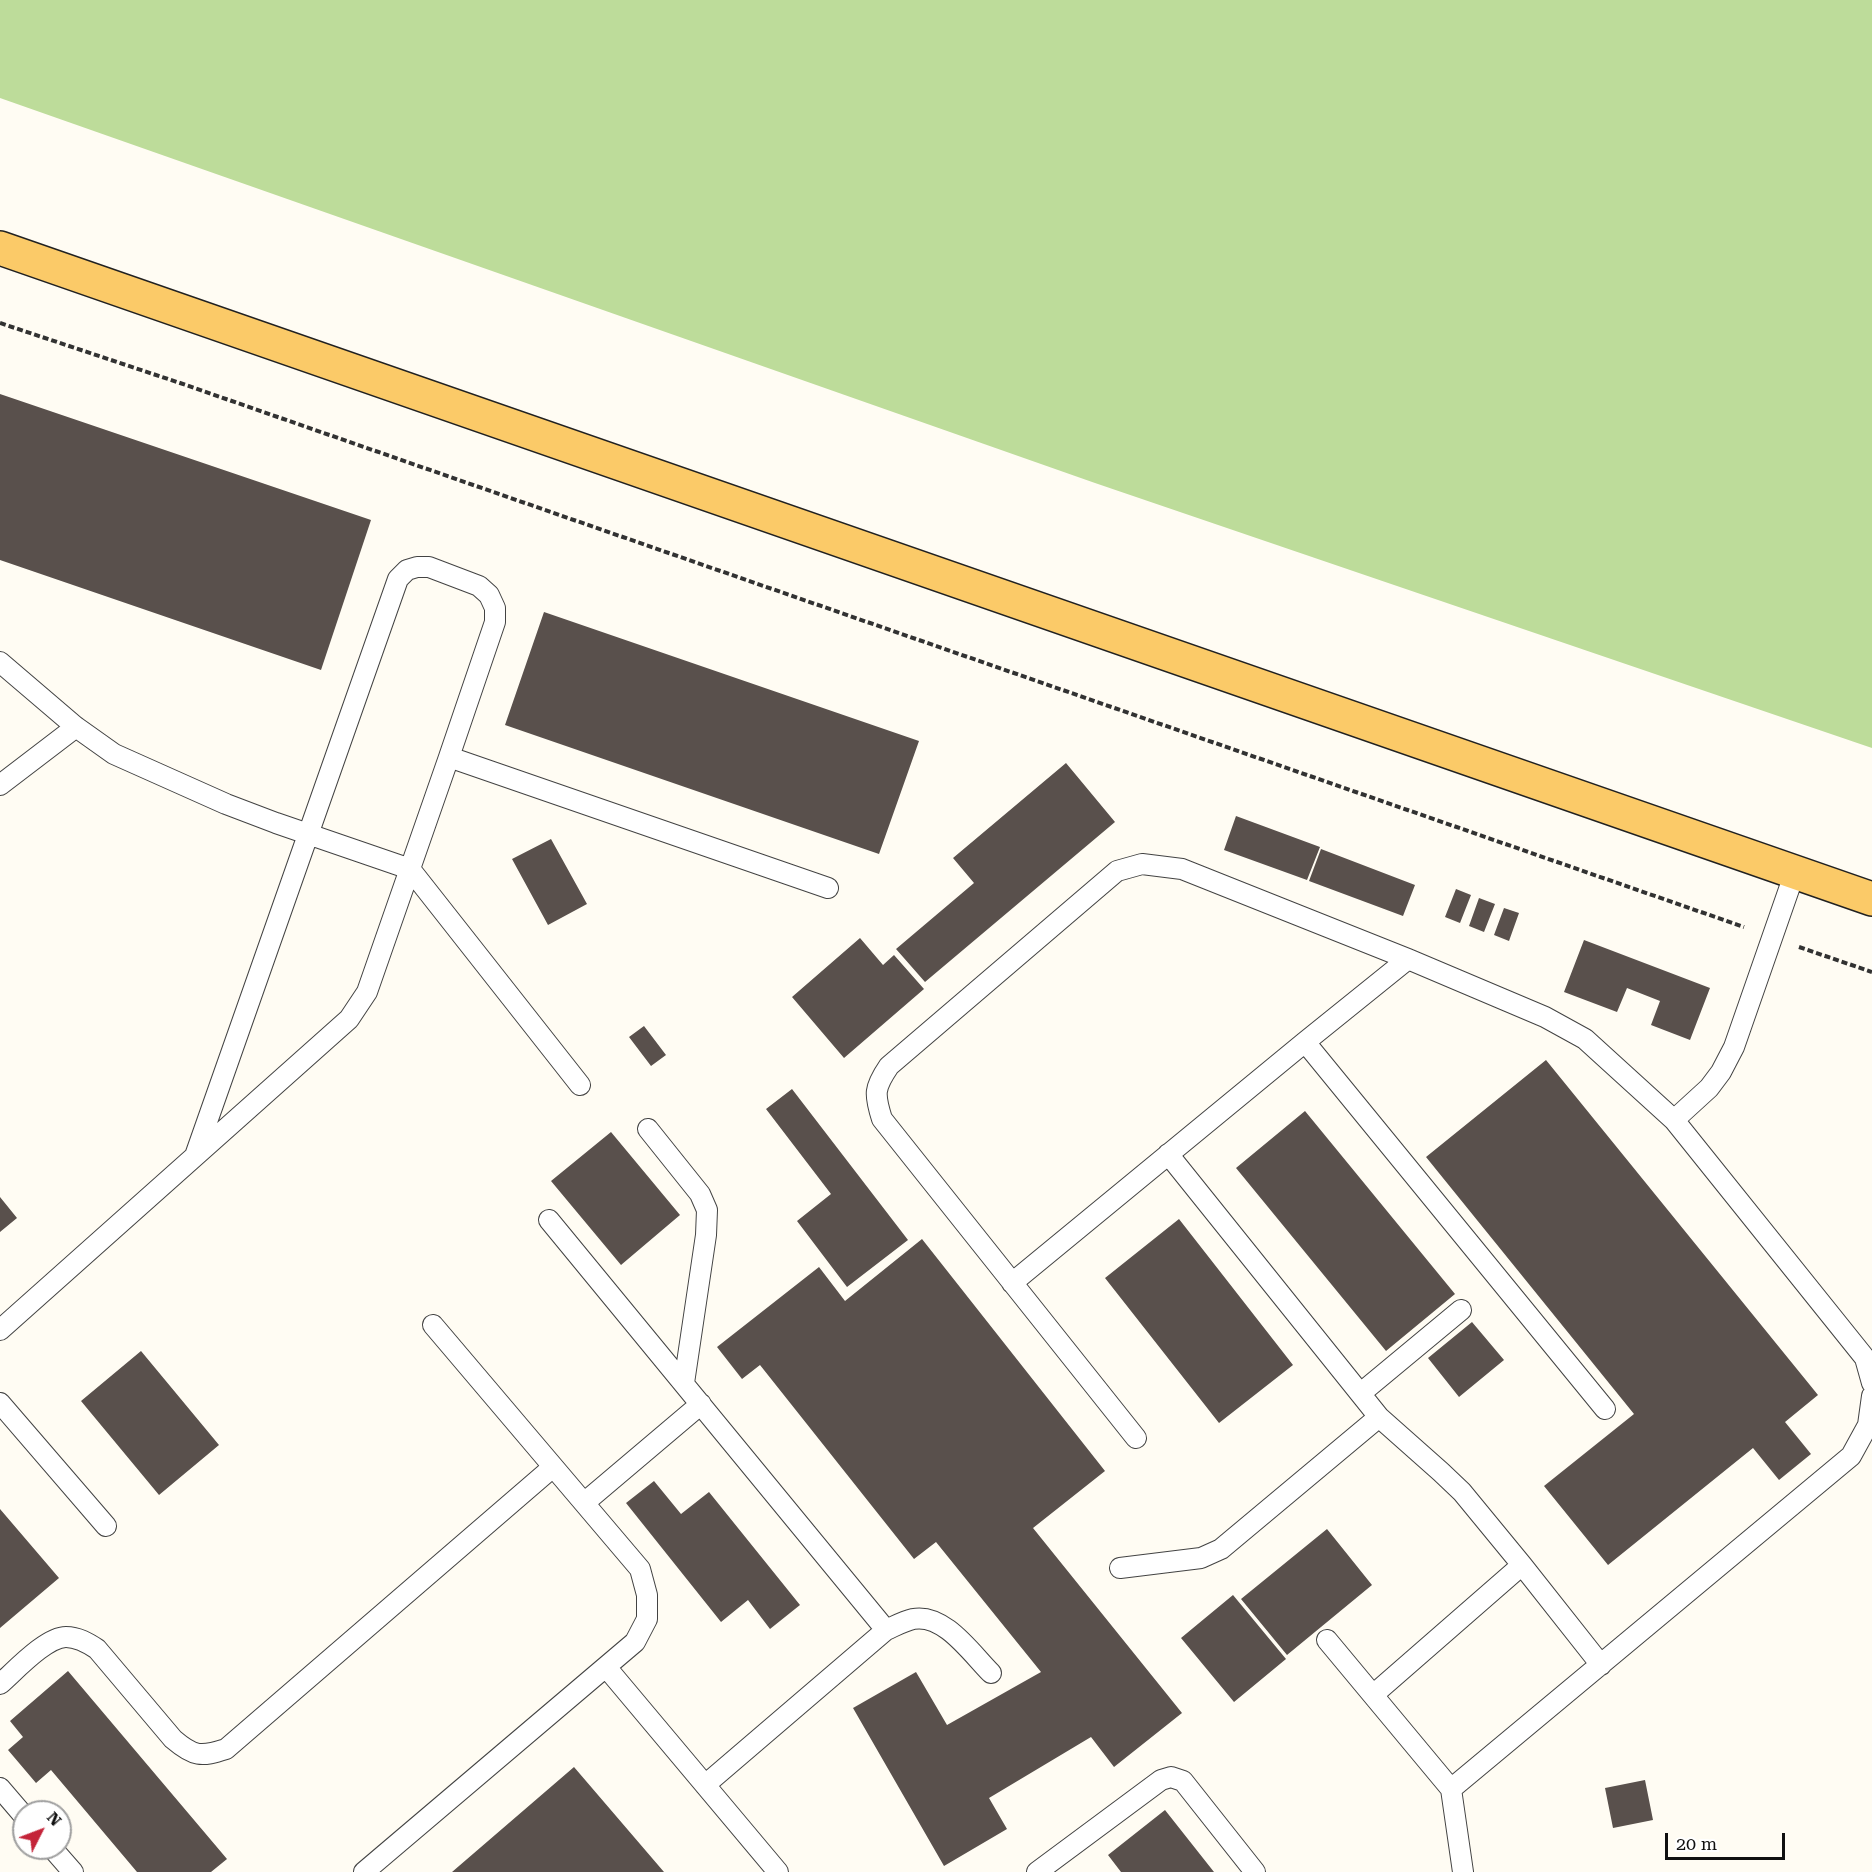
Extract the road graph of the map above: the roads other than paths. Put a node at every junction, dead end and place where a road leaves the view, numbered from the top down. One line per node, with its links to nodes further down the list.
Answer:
1 (0, 248): 8 (main road)
2 (0, 662): 3 (lane)
3 (76, 727): 5 (lane); 6 (lane)
4 (449, 758): 6 (lane); 7 (lane); 9 (lane)
5 (0, 785)
6 (308, 834): 7 (lane); 17 (lane)
7 (410, 868): 13 (lane); 17 (lane)
8 (1795, 872): 10 (main road); 14 (lane)
9 (828, 888)
10 (1872, 899)
11 (1408, 959): 12 (lane); 14 (lane); 19 (lane)
12 (1305, 1042): 16 (lane); 29 (lane)
13 (580, 1085)
14 (1674, 1120): 24 (lane)
15 (648, 1129): 23 (lane)
16 (1168, 1154): 19 (lane); 25 (lane)
17 (195, 1156): 22 (lane)
18 (549, 1220): 23 (lane)
19 (1012, 1283): 31 (lane)
20 (1461, 1310): 25 (lane)
21 (434, 1325): 32 (lane)
22 (0, 1330)
23 (684, 1383): 28 (lane)
24 (1872, 1383)
25 (1361, 1393): 30 (lane)
26 (1872, 1396): 39 (lane)
27 (0, 1403): 34 (lane)
28 (701, 1404): 33 (lane); 37 (lane)
29 (1605, 1409)
30 (1380, 1417): 35 (lane); 36 (lane)
31 (1136, 1438)
32 (553, 1467): 33 (lane); 42 (lane)
33 (584, 1503): 40 (lane)
34 (106, 1526)
35 (1522, 1565): 39 (lane); 43 (lane)
36 (1120, 1568)
37 (886, 1630): 41 (lane); 44 (lane)
38 (1327, 1640): 43 (lane)
39 (1600, 1665): 46 (lane)
40 (606, 1667): 44 (lane); 50 (lane)
41 (991, 1673)
42 (0, 1684)
43 (1373, 1695): 46 (lane)
44 (705, 1785): 51 (lane)
45 (0, 1788): 47 (lane)
46 (1451, 1790): 54 (lane)
47 (12, 1802)
48 (62, 1860): 49 (lane)
49 (73, 1872)
50 (364, 1872)
51 (778, 1872)
52 (1037, 1872): 53 (lane)
53 (1255, 1872)
54 (1463, 1872)

